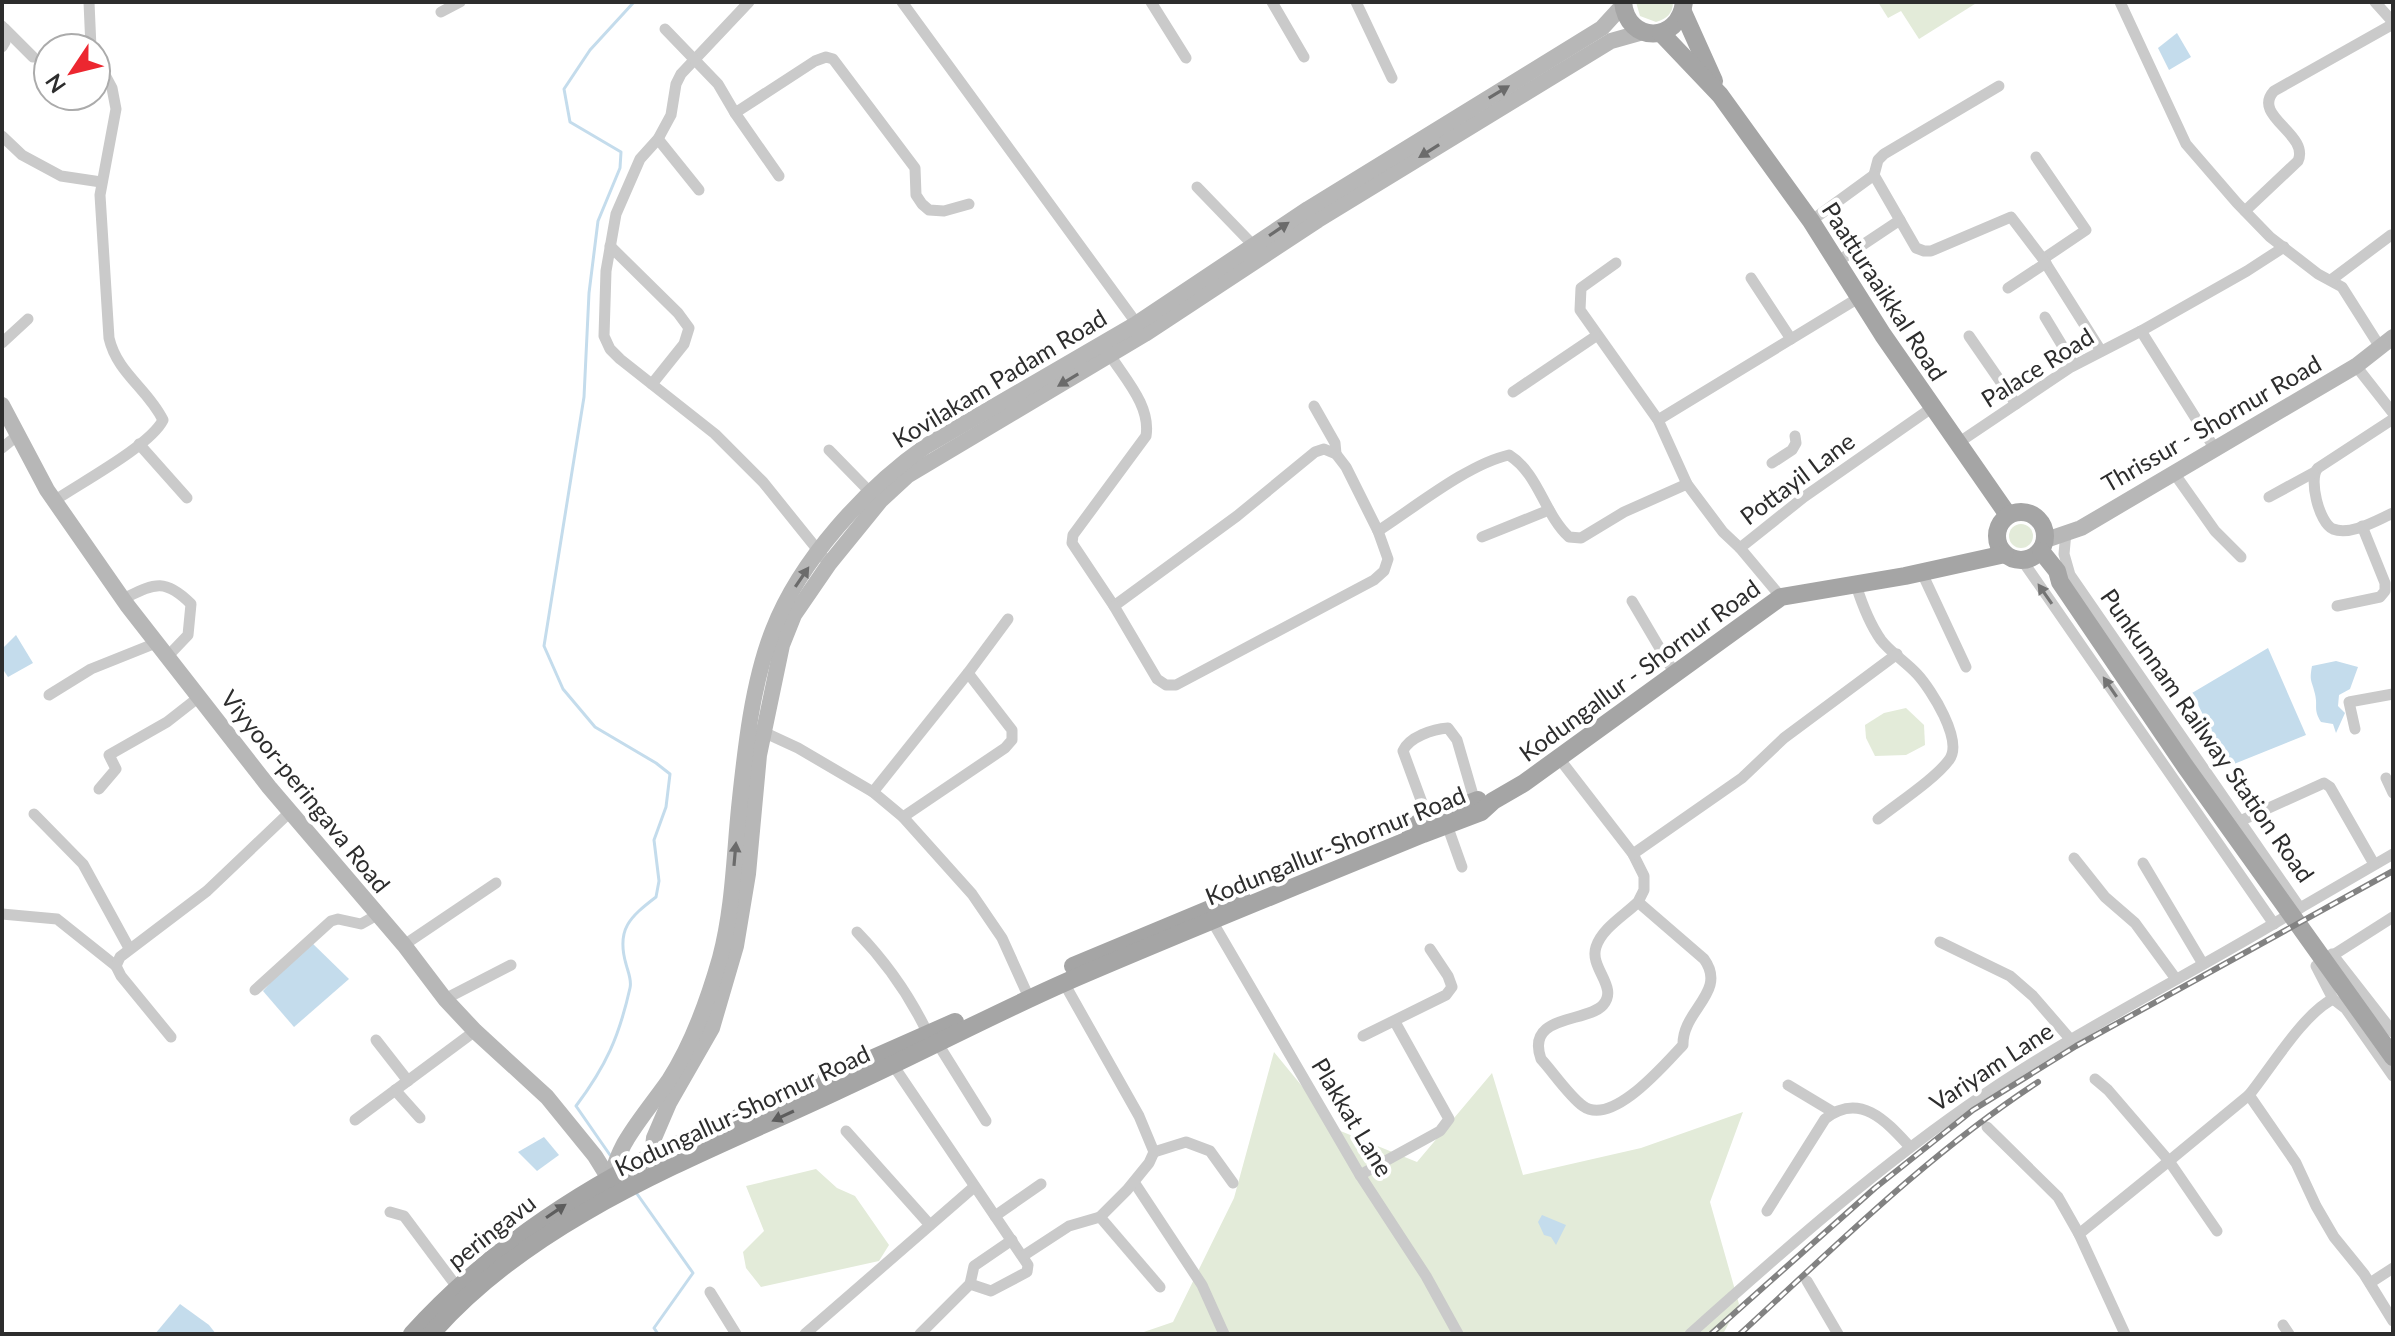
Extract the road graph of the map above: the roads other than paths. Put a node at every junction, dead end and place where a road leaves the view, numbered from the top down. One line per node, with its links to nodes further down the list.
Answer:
1 (89, 2): 16 (street)
2 (460, 2): 12 (street)
3 (749, 2): 22 (street)
4 (902, 2): 53 (street)
5 (1151, 2): 21 (street)
6 (1272, 2): 20 (street)
7 (1356, 2): 23 (street)
8 (2375, 2): 13 (street)
9 (1623, 3): 17 (main road); 42 (main road, Kovilakam Padam Road, one-way to 9)
10 (2122, 3): 37 (street)
11 (1683, 7): 17 (main road); 26 (main road)
12 (441, 12)
13 (2393, 23): 37 (street)
14 (3, 27): 18 (street); 19 (street)
15 (665, 29): 22 (street)
16 (90, 32)
17 (1652, 32): 26 (main road); 53 (main road, Kovilakam Padam Road, one-way to 53)
18 (2, 47)
19 (32, 56)
20 (1304, 57)
21 (1186, 58)
22 (696, 60): 27 (street); 29 (street)
23 (1392, 78)
24 (1999, 86): 31 (street)
25 (112, 88): 33 (street)
26 (1720, 95): 39 (main road, Paatturaaikkal Road)
27 (735, 113): 32 (street); 36 (street)
28 (2, 136): 33 (street)
29 (658, 139): 35 (street); 41 (street)
30 (2036, 157): 44 (street)
31 (1874, 175): 38 (street); 39 (street)
32 (779, 176)
33 (101, 182): 76 (street)
34 (1197, 187): 42 (street)
35 (699, 190)
36 (969, 204)
37 (2245, 211): 43 (street)
38 (1900, 220): 44 (street); 45 (street)
39 (1811, 221): 45 (main road, Paatturaaikkal Road)
40 (2391, 235): 48 (street)
41 (610, 246): 64 (street); 64 (street)
42 (1254, 246): 53 (main road, Kovilakam Padam Road)
43 (2284, 247): 48 (street); 54 (street, Palace Road)
44 (2044, 261): 49 (street); 60 (street)
45 (1837, 262): 50 (main road, Paatturaaikkal Road)
46 (1616, 263): 55 (street)
47 (1751, 278): 57 (street)
48 (2331, 280): 58 (street)
49 (2008, 288)
50 (1860, 297): 57 (street); 69 (main road, Paatturaaikkal Road)
51 (2045, 317): 62 (street)
52 (28, 319): 59 (street)
53 (1141, 329): 61 (main road, Kovilakam Padam Road); 85 (main road, Kovilakam Padam Road)
54 (2141, 331): 60 (street, Palace Road); 78 (street)
55 (1596, 336): 65 (street); 72 (street)
56 (1969, 336): 66 (street)
57 (1791, 339): 72 (street)
58 (2387, 342): 63 (main road, Thrissur - Shornur Road)
59 (2, 343)
60 (2101, 351): 62 (street, Palace Road)
61 (1110, 355): 99 (main road, Kovilakam Padam Road, one-way to 99); 105 (street)
62 (2074, 365): 66 (street, Palace Road)
63 (2356, 366): 70 (street); 78 (main road, Thrissur - Shornur Road)
64 (652, 384): 99 (street)
65 (1513, 392)
66 (2016, 404): 75 (street, Palace Road)
67 (2, 405): 73 (main road, Viyyoor-peringava Road)
68 (1314, 406): 80 (street)
69 (1933, 407): 75 (main road, Paatturaaikkal Road); 96 (street, Pottayil Lane)
70 (2393, 413)
71 (2393, 419): 83 (street)
72 (1658, 420): 84 (street)
73 (18, 435): 77 (street); 88 (main road, Viyyoor-peringava Road)
74 (1795, 436): 81 (street)
75 (1958, 443): 91 (main road, Paatturaaikkal Road)
76 (139, 444): 87 (street); 88 (street)
77 (2, 448)
78 (2215, 449): 82 (main road, Thrissur - Shornur Road)
79 (829, 450): 85 (street)
80 (1336, 454): 93 (street); 105 (street)
81 (1772, 463)
82 (2174, 473): 94 (main road, Thrissur - Shornur Road); 98 (street)
83 (2313, 473): 86 (street); 92 (street)
84 (1687, 484): 89 (street); 96 (street)
85 (870, 492): 99 (main road, Kovilakam Padam Road)
86 (2269, 497)
87 (187, 498)
88 (54, 501): 103 (main road, Viyyoor-peringava Road)
89 (1549, 510): 93 (street); 95 (street)
90 (2393, 513): 92 (street)
91 (2008, 515): 97 (main road); 97 (main road)
92 (2362, 526): 106 (street)
93 (1378, 531): 105 (street)
94 (2066, 532): 97 (main road, Thrissur - Shornur Road); 117 (street, Punkunnam Railway Station Road)
95 (1482, 537)
96 (1740, 548): 102 (street, Pottayil Lane)
97 (2029, 553): 100 (main road, Kodungallur - Shornur Road); 120 (street, one-way to 97); 171 (main road)
98 (2241, 557)
99 (824, 558): 119 (main road, Kovilakam Padam Road)
100 (1922, 573): 101 (main road, Kodungallur - Shornur Road); 111 (street)
101 (1856, 585): 102 (main road, Kodungallur - Shornur Road); 109 (street)
102 (1781, 597): 113 (main road, Kodungallur - Shornur Road)
103 (123, 599): 108 (main road, Viyyoor-peringava Road); 110 (street)
104 (1632, 601): 113 (street)
105 (1114, 606)
106 (2337, 606)
107 (1008, 619): 112 (street)
108 (156, 643): 110 (main road, Viyyoor-peringava Road); 115 (street)
109 (1897, 654): 131 (street); 134 (street)
110 (167, 657): 116 (main road, Viyyoor-peringava Road)
111 (1966, 667)
112 (968, 673): 124 (street); 129 (street)
113 (1675, 674): 121 (main road, Kodungallur - Shornur Road)
114 (2393, 694): 118 (street)
115 (49, 695)
116 (199, 697): 123 (street); 127 (main road, Viyyoor-peringava Road)
117 (2176, 729): 120 (street); 132 (street, Punkunnam Railway Station Road)
118 (2355, 729)
119 (757, 730): 124 (street); 187 (main road, Kovilakam Padam Road); 191 (main road, Kovilakam Padam Road, one-way to 119)
120 (2151, 747): 147 (street)
121 (1558, 757): 126 (main road, Kodungallur - Shornur Road); 134 (street)
122 (2386, 778): 125 (street)
123 (99, 789)
124 (873, 792): 129 (street)
125 (2393, 793)
126 (1484, 801): 130 (main road, Kodungallur-Shornur Road); 130 (street); 133 (main road, Kodungallur-Shornur Road)
127 (290, 812): 144 (main road, Viyyoor-peringava Road); 151 (street)
128 (34, 814): 151 (street)
129 (903, 817): 160 (street)
130 (1428, 819): 160 (main road, Kodungallur-Shornur Road)
131 (1878, 819)
132 (2240, 821): 138 (street); 142 (street, Punkunnam Railway Station Road)
133 (1447, 825): 139 (street); 146 (main road, Kodungallur-Shornur Road)
134 (1633, 854): 141 (street)
135 (2393, 854): 138 (street, Punkunnam Railway Station Road)
136 (2074, 858): 157 (street)
137 (2143, 863): 154 (street)
138 (2374, 864): 142 (street, Punkunnam Railway Station Road)
139 (1462, 867)
140 (496, 883): 150 (street)
141 (1638, 902): 141 (street)
142 (2300, 908): 147 (street, Variyam Lane)
143 (2, 914): 156 (street)
144 (377, 915): 150 (main road, Viyyoor-peringava Road); 159 (street)
145 (2393, 917): 153 (street)
146 (1212, 921): 158 (main road, Kodungallur-Shornur Road); 190 (street, Plakkat Lane)
147 (2274, 924): 154 (street, Variyam Lane)
148 (857, 932): 168 (street)
149 (1940, 942): 170 (street)
150 (404, 945): 161 (main road, Viyyoor-peringava Road)
151 (129, 948): 156 (street)
152 (1430, 949): 163 (street)
153 (2332, 954): 162 (street); 165 (street)
154 (2203, 964): 157 (street, Variyam Lane)
155 (511, 965): 161 (street)
156 (116, 966): 167 (street)
157 (2176, 979): 170 (street, Variyam Lane)
158 (1064, 983): 160 (main road, Kodungallur-Shornur Road); 186 (street)
159 (255, 990)
160 (1028, 994): 168 (main road, Kodungallur-Shornur Road)
161 (445, 999): 164 (main road, Viyyoor-peringava Road)
162 (2333, 999): 173 (street); 178 (street)
163 (1395, 1022): 166 (street); 190 (street)
164 (475, 1031): 175 (street); 191 (main road, Viyyoor-peringava Road)
165 (2393, 1032)
166 (1363, 1036)
167 (171, 1037)
168 (933, 1039): 172 (main road, Kodungallur-Shornur Road); 182 (street); 187 (main road, Kodungallur-Shornur Road)
169 (376, 1040): 175 (street)
170 (2071, 1040): 185 (street, Variyam Lane)
171 (2393, 1057)
172 (893, 1065): 189 (main road, Kodungallur-Shornur Road, one-way to 189); 195 (street)
173 (2393, 1076)
174 (2095, 1079): 188 (street)
175 (408, 1081): 177 (street)
176 (1788, 1085): 179 (street)
177 (395, 1090): 180 (street); 181 (street)
178 (2249, 1095): 188 (street); 207 (street)
179 (1833, 1112): 185 (street); 196 (street)
180 (420, 1118)
181 (355, 1120)
182 (986, 1121)
183 (1987, 1127): 202 (street)
184 (846, 1131): 200 (street)
185 (1910, 1147): 220 (street, Variyam Lane)
186 (1154, 1152): 192 (street); 193 (street)
187 (654, 1155): 189 (main road); 191 (main road, Kodungallur-Shornur Road)
188 (2169, 1161): 201 (street); 202 (street)
189 (662, 1173): 191 (main road, Kodungallur-Shornur Road)
190 (1360, 1175): 219 (street, Plakkat Lane)
191 (620, 1178): 209 (main road, peringavu, one-way to 191); 213 (main road, Kodungallur-Shornur Road)
192 (1134, 1182): 199 (street); 218 (street)
193 (1233, 1183)
194 (1041, 1184): 198 (street)
195 (974, 1187): 198 (street); 200 (street)
196 (1767, 1211)
197 (390, 1212): 209 (street)
198 (995, 1216): 203 (street)
199 (1100, 1217): 204 (street); 210 (street)
200 (930, 1225): 216 (street)
201 (2217, 1231)
202 (2079, 1234): 222 (street)
203 (1012, 1240): 204 (street); 208 (street)
204 (1023, 1256): 208 (street)
205 (2393, 1268): 207 (street)
206 (1807, 1281): 221 (street)
207 (2370, 1283): 212 (street)
208 (970, 1284): 217 (street)
209 (457, 1287): 214 (main road, peringavu)
210 (1160, 1287)
211 (710, 1292): 215 (street)
212 (2393, 1321)
213 (439, 1331)
214 (412, 1334)
215 (736, 1334)
216 (805, 1334)
217 (920, 1334)
218 (1224, 1334)
219 (1458, 1334)
220 (1690, 1334)
221 (1838, 1334)
222 (2125, 1334)

